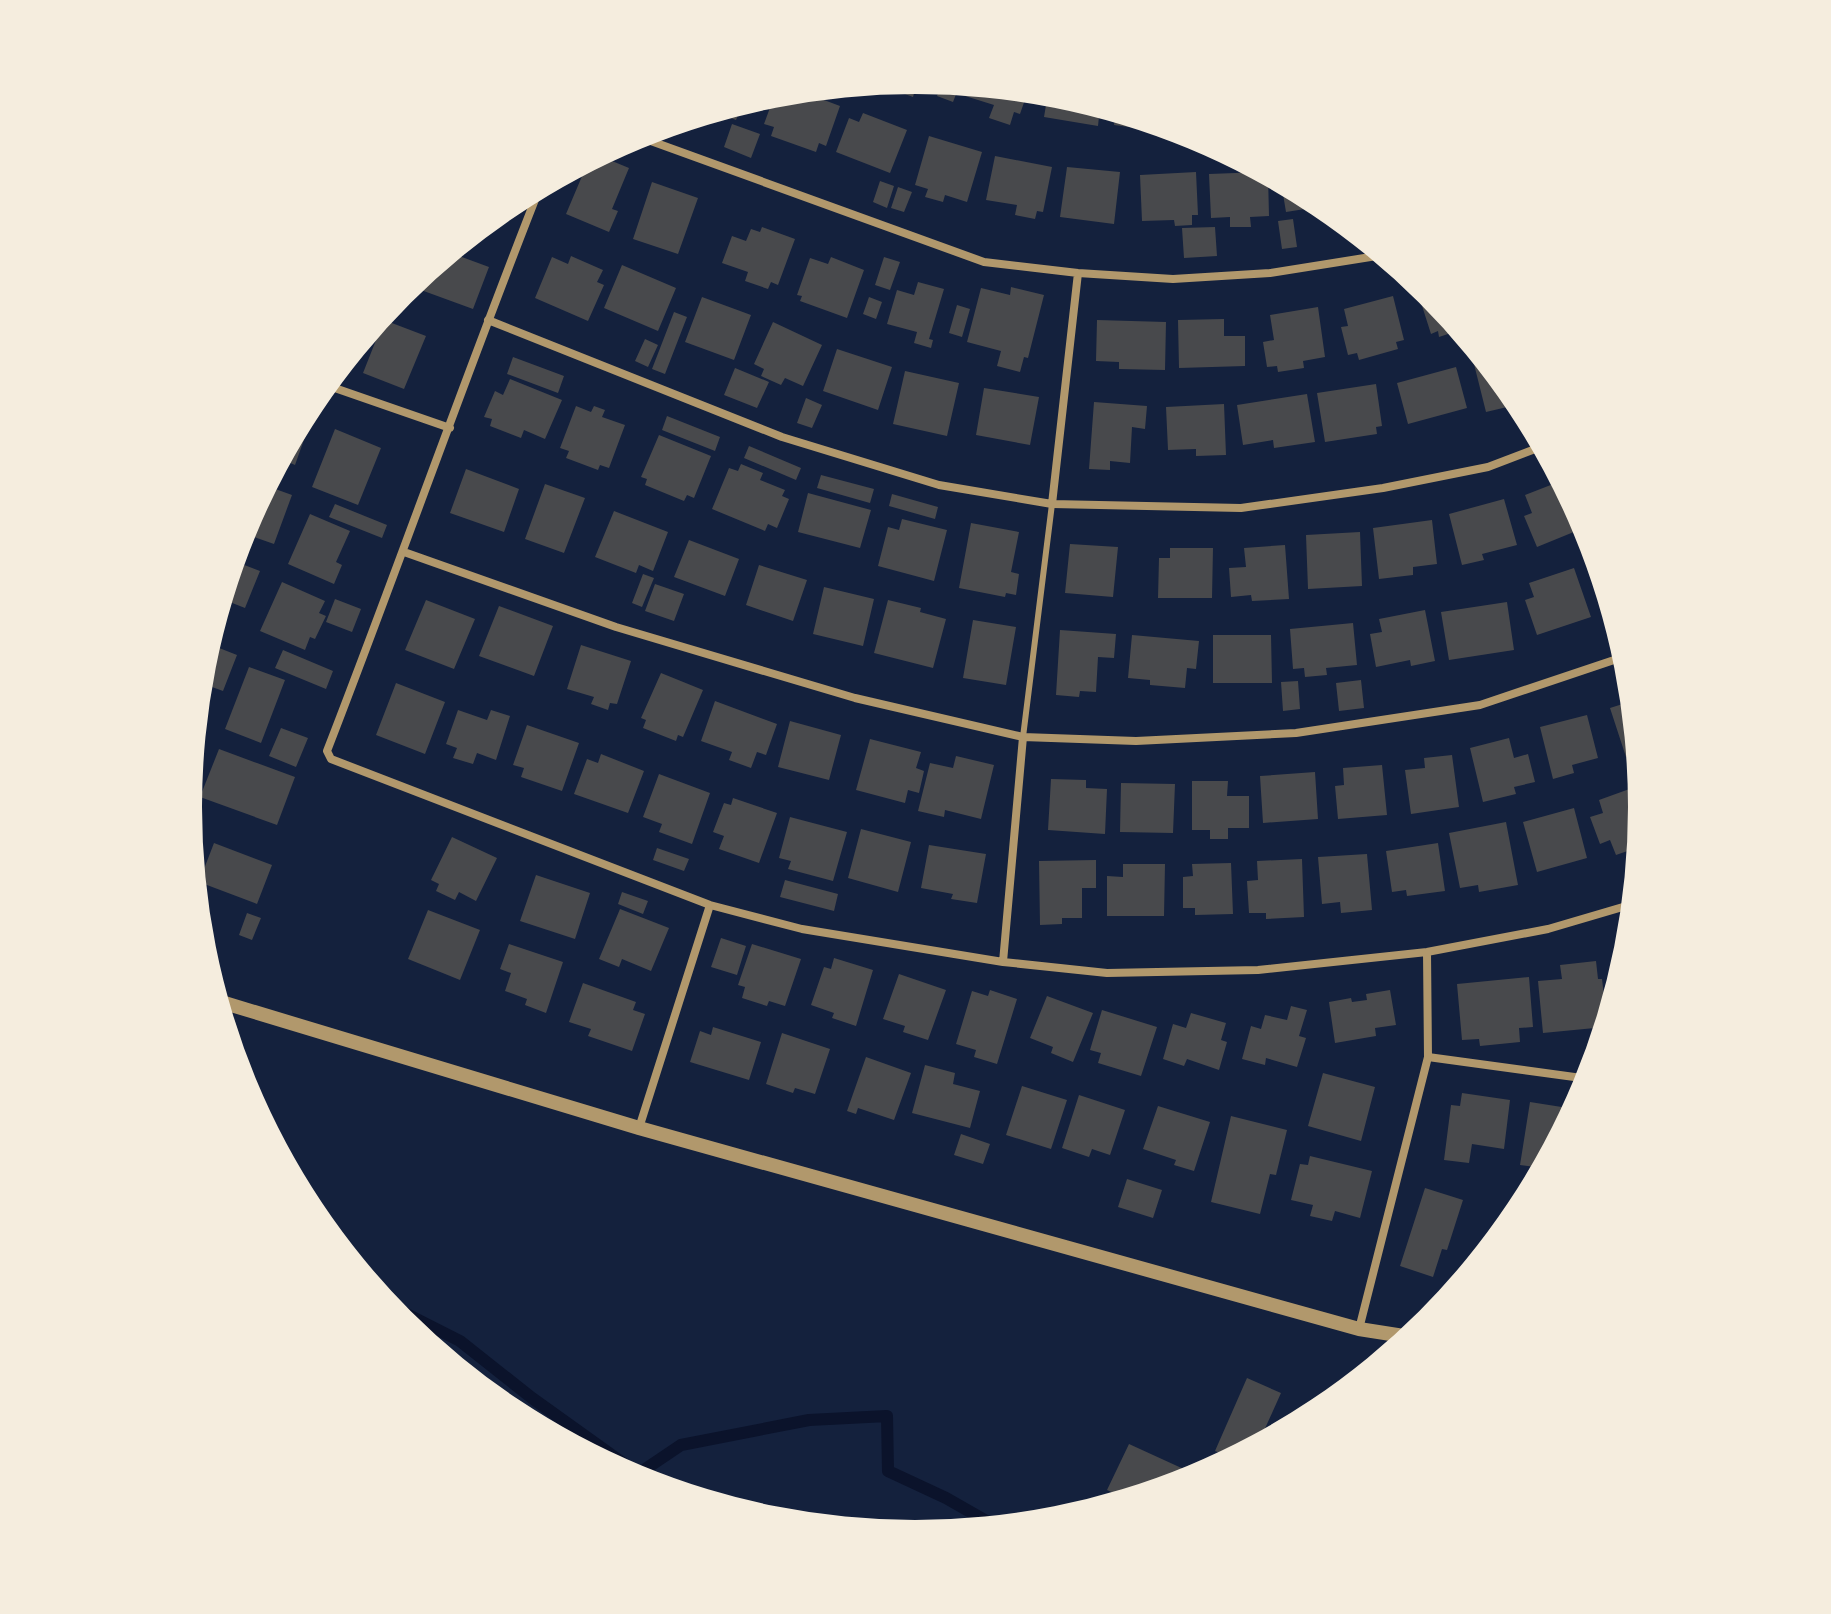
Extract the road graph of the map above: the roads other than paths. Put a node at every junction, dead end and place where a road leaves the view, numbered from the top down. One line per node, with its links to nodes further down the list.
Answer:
1 (656, 143): 4 (street)
2 (533, 206): 5 (street)
3 (1369, 257): 4 (street)
4 (1078, 273): 9 (street)
5 (488, 320): 7 (street); 9 (street)
6 (338, 389): 7 (street)
7 (450, 428): 10 (street)
8 (1532, 450): 9 (street)
9 (1052, 504): 12 (lane)
10 (404, 552): 12 (street); 13 (street)
11 (1613, 660): 12 (street)
12 (1023, 737): 16 (street)
13 (710, 905): 16 (street); 20 (street)
14 (1621, 908): 15 (street)
15 (1427, 952): 16 (street); 18 (street)
16 (1003, 962)
17 (231, 1005): 20 (street)
18 (1428, 1057): 19 (street); 21 (street)
19 (1575, 1077)
20 (639, 1128): 21 (street)
21 (1359, 1329): 22 (street)
22 (1395, 1335)

